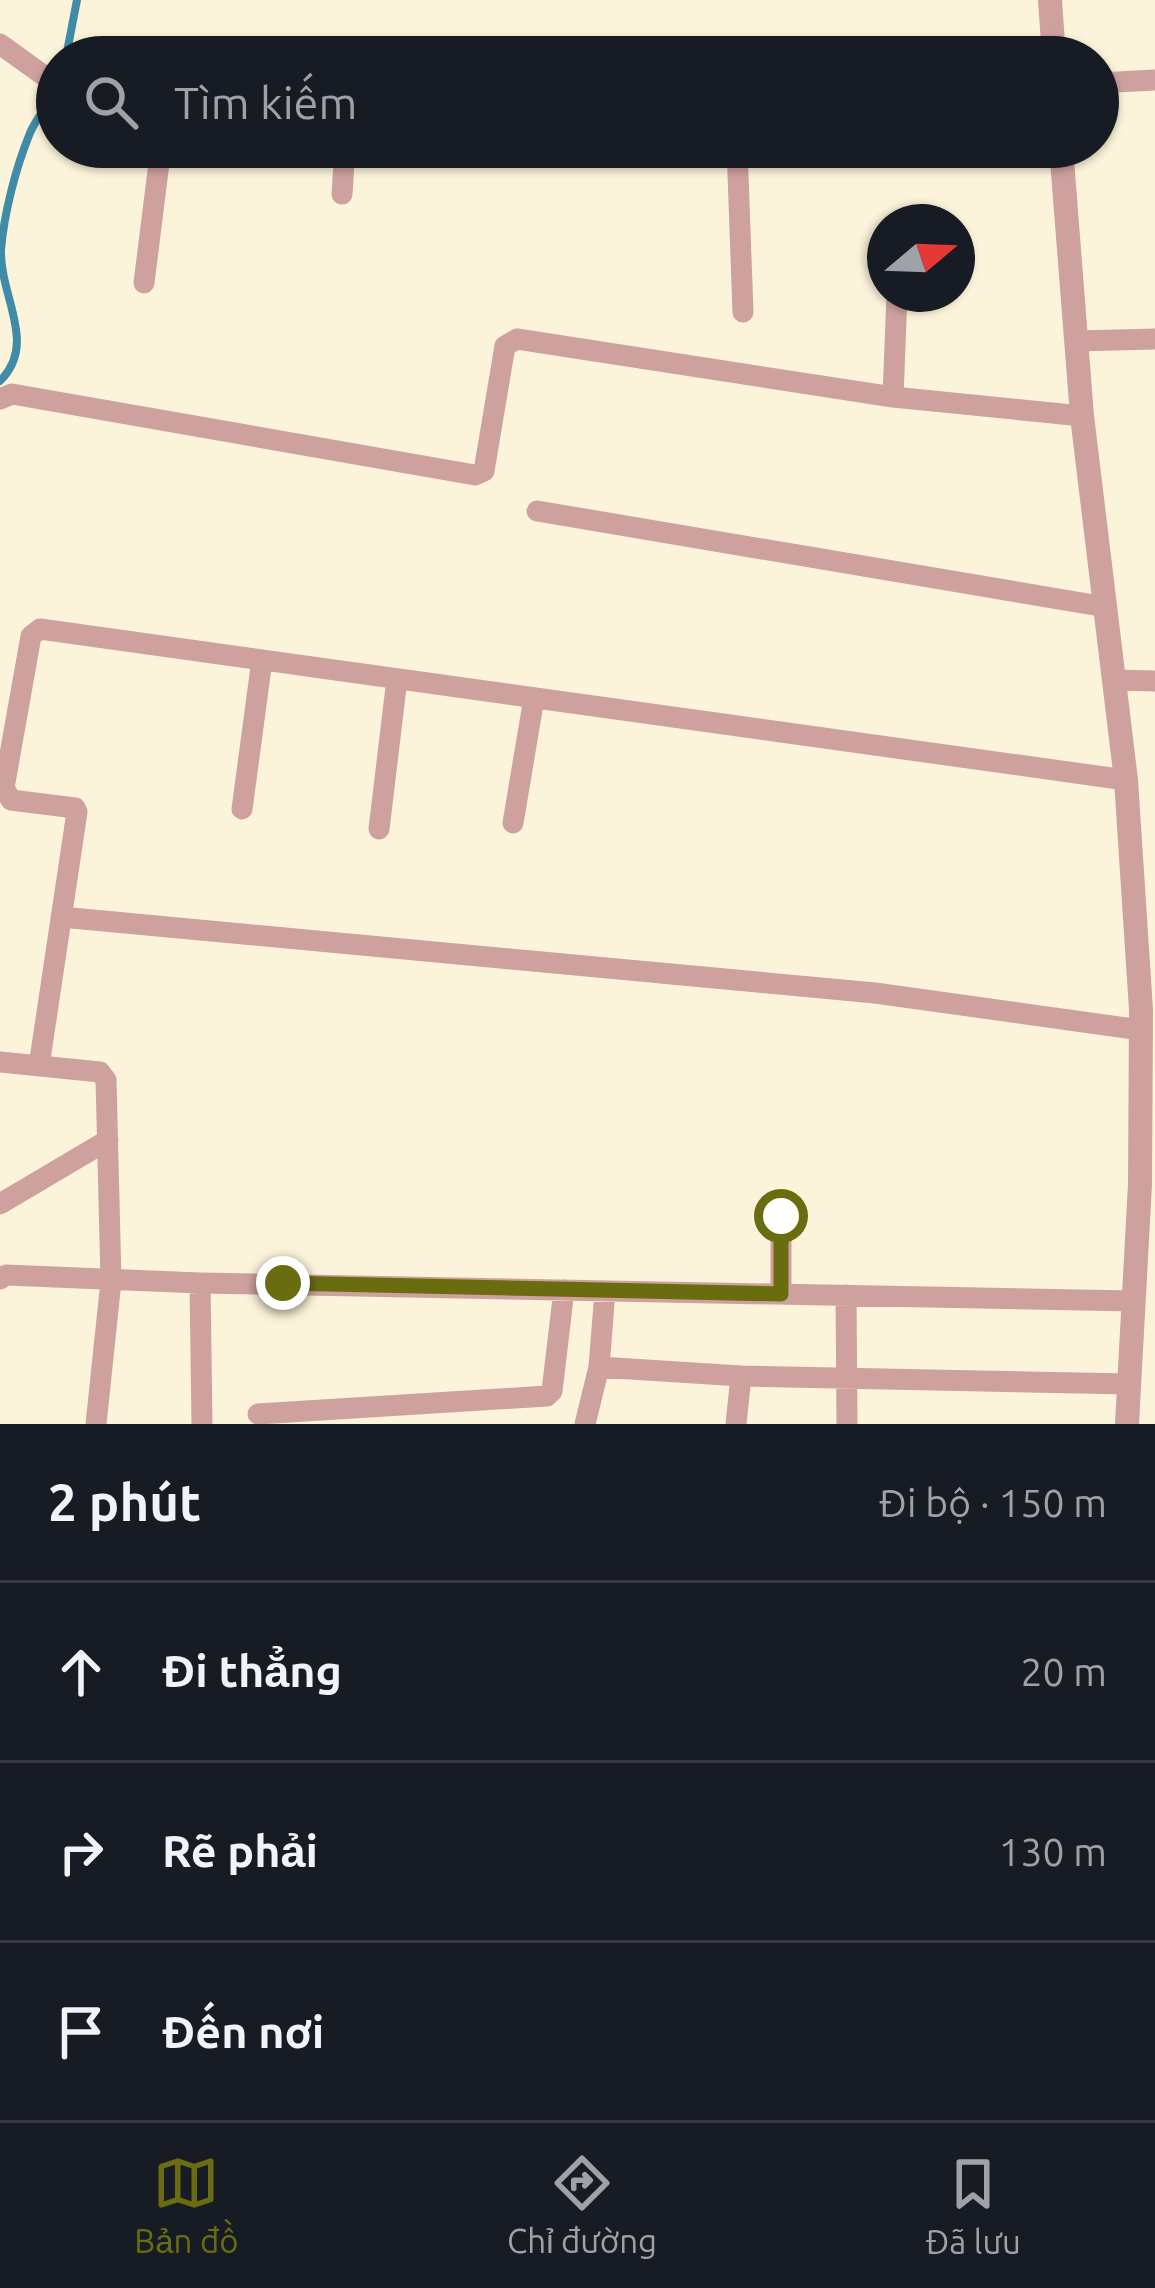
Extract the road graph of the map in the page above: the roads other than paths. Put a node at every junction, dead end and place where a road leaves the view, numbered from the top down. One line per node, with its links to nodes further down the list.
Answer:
1 (1049, 0): 2 (street)
2 (1052, 36)
3 (2, 49): 4 (street)
4 (36, 69)
5 (1155, 80): 6 (street)
6 (1119, 82)
7 (158, 168): 12 (street)
8 (344, 168): 11 (street)
9 (738, 168): 13 (street)
10 (1063, 168): 16 (street)
11 (342, 194)
12 (144, 284)
13 (742, 312)
14 (896, 312): 17 (street)
15 (1155, 339): 16 (street)
16 (1076, 341): 19 (street)
17 (893, 397): 18 (street); 19 (street)
18 (0, 399)
19 (1082, 416): 21 (street)
20 (537, 511): 21 (street)
21 (1106, 608): 24 (street)
22 (262, 660): 23 (street); 28 (street); 29 (street)
23 (397, 679): 26 (street); 31 (street)
24 (1115, 680): 25 (street); 27 (street)
25 (1155, 681)
26 (534, 698): 27 (street); 30 (street)
27 (1126, 780): 33 (street)
28 (3, 794): 32 (street)
29 (242, 809)
30 (513, 824)
31 (379, 829)
32 (61, 917): 33 (street); 35 (street)
33 (1146, 1017): 39 (street)
34 (0, 1062): 35 (street)
35 (39, 1066): 36 (street)
36 (108, 1140): 37 (street); 41 (street)
37 (0, 1204)
38 (781, 1216): 45 (street)
39 (1145, 1265): 47 (street)
40 (0, 1279): 41 (street)
41 (110, 1281): 42 (street); 54 (street)
42 (200, 1283): 43 (street); 55 (street)
43 (564, 1290): 44 (street); 53 (street)
44 (605, 1291): 45 (street); 48 (street)
45 (781, 1294): 46 (street)
46 (847, 1295): 47 (street); 50 (street)
47 (1133, 1301): 51 (street)
48 (599, 1367): 49 (street); 56 (street)
49 (740, 1376): 50 (street); 57 (street)
50 (845, 1378): 51 (street); 58 (street)
51 (1128, 1384): 59 (street)
52 (258, 1414): 53 (street)
53 (446, 1414)
54 (95, 1424)
55 (202, 1424)
56 (584, 1424)
57 (736, 1424)
58 (847, 1424)
59 (1127, 1424)

